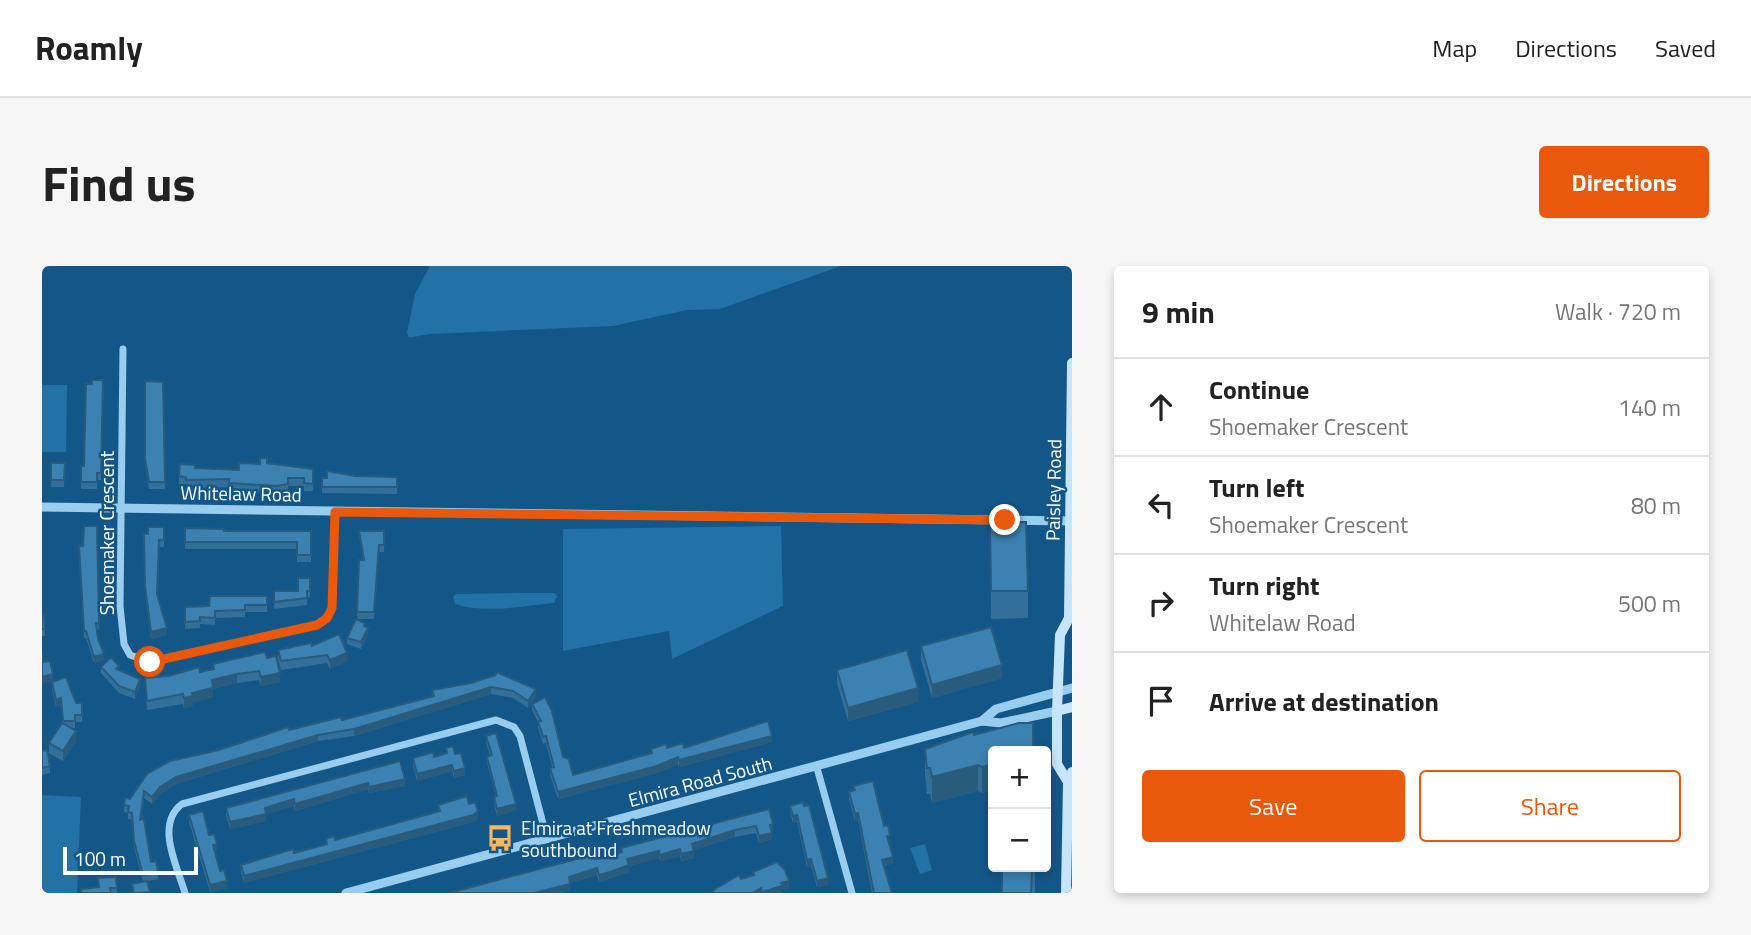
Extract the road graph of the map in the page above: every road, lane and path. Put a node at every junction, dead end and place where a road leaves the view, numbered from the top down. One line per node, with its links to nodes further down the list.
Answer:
1 (123, 349): 4 (street, Shoemaker Crescent)
2 (1072, 363): 6 (main road, Paisley Road)
3 (42, 507): 4 (street, Whitelaw Road)
4 (120, 509): 5 (street, Whitelaw Road); 5 (street, Shoemaker Crescent)
5 (335, 512): 6 (street, Whitelaw Road)
6 (1069, 520): 7 (main road, Paisley Road)
7 (1070, 621): 9 (main road, Paisley Road)
8 (1072, 688): 9 (street, Elmira Road South)
9 (1058, 691): 11 (main road, Paisley Road); 12 (street, Elmira Road South)
10 (1072, 707): 11 (main road, Elmira Road South)
11 (1057, 711): 12 (street, Elmira Road South); 14 (main road, Paisley Road)
12 (982, 721): 13 (street, Elmira Road South)
13 (817, 768): 15 (street, Elmira Road South); 18 (street)
14 (1070, 777): 19 (main road, Paisley Road)
15 (547, 839): 16 (street); 17 (street, Elmira Road South)
16 (185, 893)
17 (346, 893)
18 (852, 893)
19 (1066, 893)

